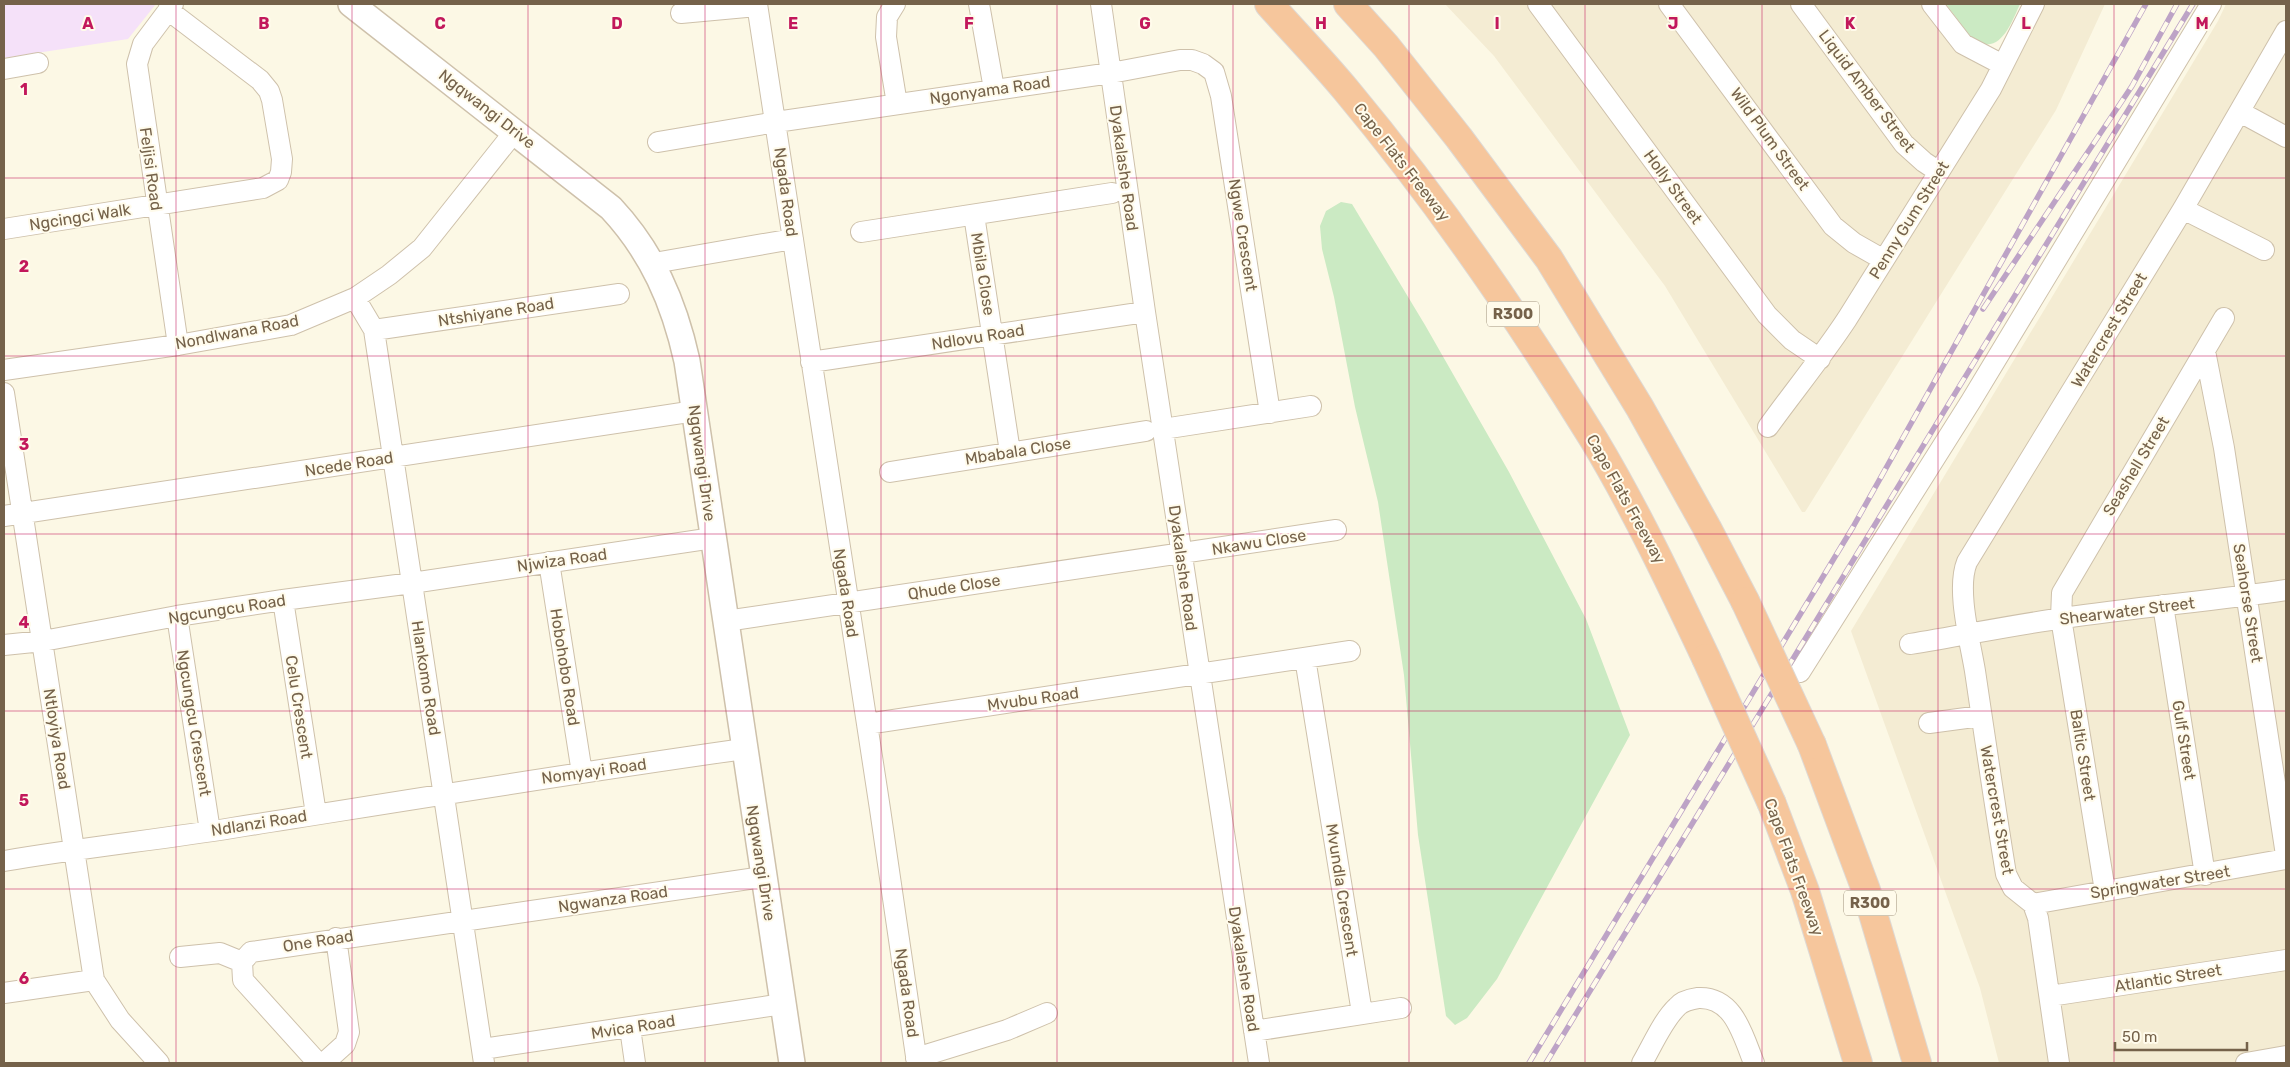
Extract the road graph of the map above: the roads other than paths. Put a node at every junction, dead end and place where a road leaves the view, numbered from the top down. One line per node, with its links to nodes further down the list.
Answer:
1 (351, 4): 26 (street, Ngqwangi Drive)
2 (895, 4): 23 (street)
3 (979, 4): 22 (street)
4 (1101, 4): 21 (street, Dyakalashe Road)
5 (1269, 4): 123 (highway, Cape Flats Freeway / R300, bridge)
6 (1348, 4): 124 (highway, R300, bridge)
7 (1538, 4): 48 (street, Holly Street)
8 (1669, 4): 38 (street, Wild Plum Street)
9 (1801, 4): 29 (street, Liquid Amber Street)
10 (1932, 4): 19 (street)
11 (2034, 4): 19 (street, Penny Gum Street)
12 (2211, 4): 80 (street)
13 (757, 5): 15 (street); 25 (street, Ngada Road)
14 (170, 7): 31 (street, Feljisi Road); 31 (street, Ngcingci Walk)
15 (681, 13)
16 (2286, 31): 24 (street, Watercrest Street)
17 (38, 63): 20 (street)
18 (1203, 64): 21 (street, Ngonyama Road); 54 (street, Ngwe Crescent)
19 (2003, 66): 29 (street, Penny Gum Street)
20 (4, 69)
21 (1111, 73): 22 (street, Ngonyama Road); 42 (street, Dyakalashe Road)
22 (994, 89): 23 (street, Ngonyama Road)
23 (897, 104): 25 (street, Ngonyama Road)
24 (2240, 112): 27 (street); 32 (street, Watercrest Street)
25 (776, 122): 28 (street, Ngonyama Road); 36 (street, Ngada Road)
26 (515, 130): 39 (street, Ngqwangi Drive); 41 (street, Nondlwana Road)
27 (2286, 138)
28 (658, 142)
29 (1939, 172): 38 (street, Penny Gum Street)
30 (1112, 193): 33 (street, Mbila Close)
31 (156, 205): 34 (street, Ngcingci Walk); 46 (street, Feljisi Road)
32 (2183, 209): 37 (street); 74 (street, Watercrest Street)
33 (974, 215): 35 (street, Mbila Close); 45 (street, Mbila Close)
34 (4, 229)
35 (861, 232)
36 (793, 239): 39 (street); 49 (street, Ngada Road)
37 (2264, 250)
38 (1884, 260): 48 (street, Penny Gum Street)
39 (654, 263): 53 (street, Ngqwangi Drive)
40 (619, 294): 44 (street, Ntshiyane Road)
41 (355, 298): 44 (street, Hlankomo Road); 46 (street, Nondlwana Road)
42 (1145, 312): 45 (street, Ndlovu Road); 56 (street, Dyakalashe Road)
43 (2224, 318): 47 (street, Seashell Street)
44 (374, 330): 58 (street, Hlankomo Road)
45 (993, 334): 49 (street, Ndlovu Road); 57 (street, Mbila Close)
46 (178, 345): 50 (street, Nondlwana Road)
47 (2205, 352): 67 (street, Seahorse Street); 72 (street, Seashell Street)
48 (1820, 359): 55 (street, Penny Gum Street)
49 (811, 362): 69 (street, Ngada Road)
50 (4, 370)
51 (4, 393): 60 (street, Ntloyiya Road)
52 (1311, 406): 54 (street)
53 (695, 411): 58 (street, Ncede Road); 62 (street, Ngqwangi Drive)
54 (1270, 413): 56 (street)
55 (1768, 427)
56 (1155, 430): 57 (street, Mbabala Close); 63 (street, Dyakalashe Road)
57 (1010, 452): 59 (street, Mbabala Close)
58 (394, 457): 60 (street, Ncede Road); 65 (street, Hlankomo Road)
59 (890, 472)
60 (13, 514): 75 (street, Ntloyiya Road)
61 (1336, 530): 63 (street, Nkawu Close)
62 (713, 538): 64 (street, Njwiza Road); 73 (street, Ngqwangi Drive)
63 (1181, 553): 69 (street, Qhude Close); 81 (street, Dyakalashe Road)
64 (549, 562): 65 (street, Njwiza Road); 86 (street, Hobohobo Road)
65 (412, 583): 68 (street, Ngcungcu Road); 87 (street, Hlankomo Road)
66 (2286, 590): 67 (street, Shearwater Street)
67 (2248, 596): 70 (street, Shearwater Street); 91 (street, Seahorse Street)
68 (283, 600): 71 (street, Ngcungcu Road); 88 (street, Celu Crescent)
69 (848, 603): 73 (street, Qhude Close); 83 (street, Ngada Road)
70 (2163, 605): 72 (street, Shearwater Street); 94 (street, Gulf Street)
71 (178, 616): 75 (street, Ngcungcu Road); 89 (street, Ngcungcu Crescent)
72 (2061, 618): 74 (street, Shearwater Street); 96 (street, Baltic Street)
73 (726, 621): 85 (street, Ngqwangi Drive)
74 (1969, 635): 76 (street); 82 (street, Watercrest Street)
75 (42, 641): 77 (street, Ngcungcu Road); 90 (street, Ntloyiya Road)
76 (1910, 644)
77 (4, 645)
78 (1350, 651): 79 (street)
79 (1305, 658): 81 (street); 109 (street, Mvundla Crescent)
80 (1800, 672)
81 (1199, 675): 83 (street, Mvubu Road); 111 (street, Dyakalashe Road)
82 (1981, 716): 84 (street); 97 (street, Watercrest Street)
83 (867, 724): 114 (street, Ngada Road)
84 (1929, 724)
85 (744, 749): 86 (street, Nomyayi Road); 95 (street, Ngqwangi Drive)
86 (582, 773): 87 (street, Nomyayi Road)
87 (444, 793): 88 (street, Ndlanzi Road); 98 (street, Hlankomo Road)
88 (316, 814): 89 (street, Ndlanzi Road)
89 (210, 831): 90 (street, Ndlanzi Road)
90 (74, 849): 93 (street, Ndlanzi Road); 103 (street, Ntloyiya Road)
91 (2286, 855)
92 (2286, 859): 94 (street, Springwater Street)
93 (4, 861)
94 (2205, 875): 96 (street, Springwater Street)
95 (764, 877): 98 (street, Ngwanza Road); 106 (street, Ngqwangi Drive)
96 (2105, 891): 97 (street, Springwater Street)
97 (2034, 904): 105 (street)
98 (463, 920): 99 (street, One Road); 112 (street, Hlankomo Road)
99 (336, 938): 102 (street, One Road); 117 (street)
100 (180, 957): 102 (street)
101 (2286, 960): 105 (street, Atlantic Street)
102 (242, 962): 116 (street)
103 (94, 980): 104 (street); 115 (street, Ntloyiya Road)
104 (4, 993)
105 (2050, 996): 125 (street)
106 (783, 1004): 110 (street, Mvica Road); 119 (street, Ngqwangi Drive)
107 (1401, 1008): 109 (street)
108 (1047, 1013): 114 (street)
109 (1362, 1013): 111 (street)
110 (630, 1028): 112 (street, Mvica Road); 118 (street)
111 (1254, 1031): 120 (street, Dyakalashe Road)
112 (483, 1056)
113 (2286, 1056): 126 (street)
114 (917, 1061)
115 (159, 1063)
116 (318, 1063)
117 (324, 1063)
118 (636, 1063)
119 (792, 1063)
120 (1259, 1063)
121 (1642, 1063): 122 (street)
122 (1754, 1063)
123 (1858, 1063)
124 (1917, 1063)
125 (2059, 1063)
126 (2246, 1063)

